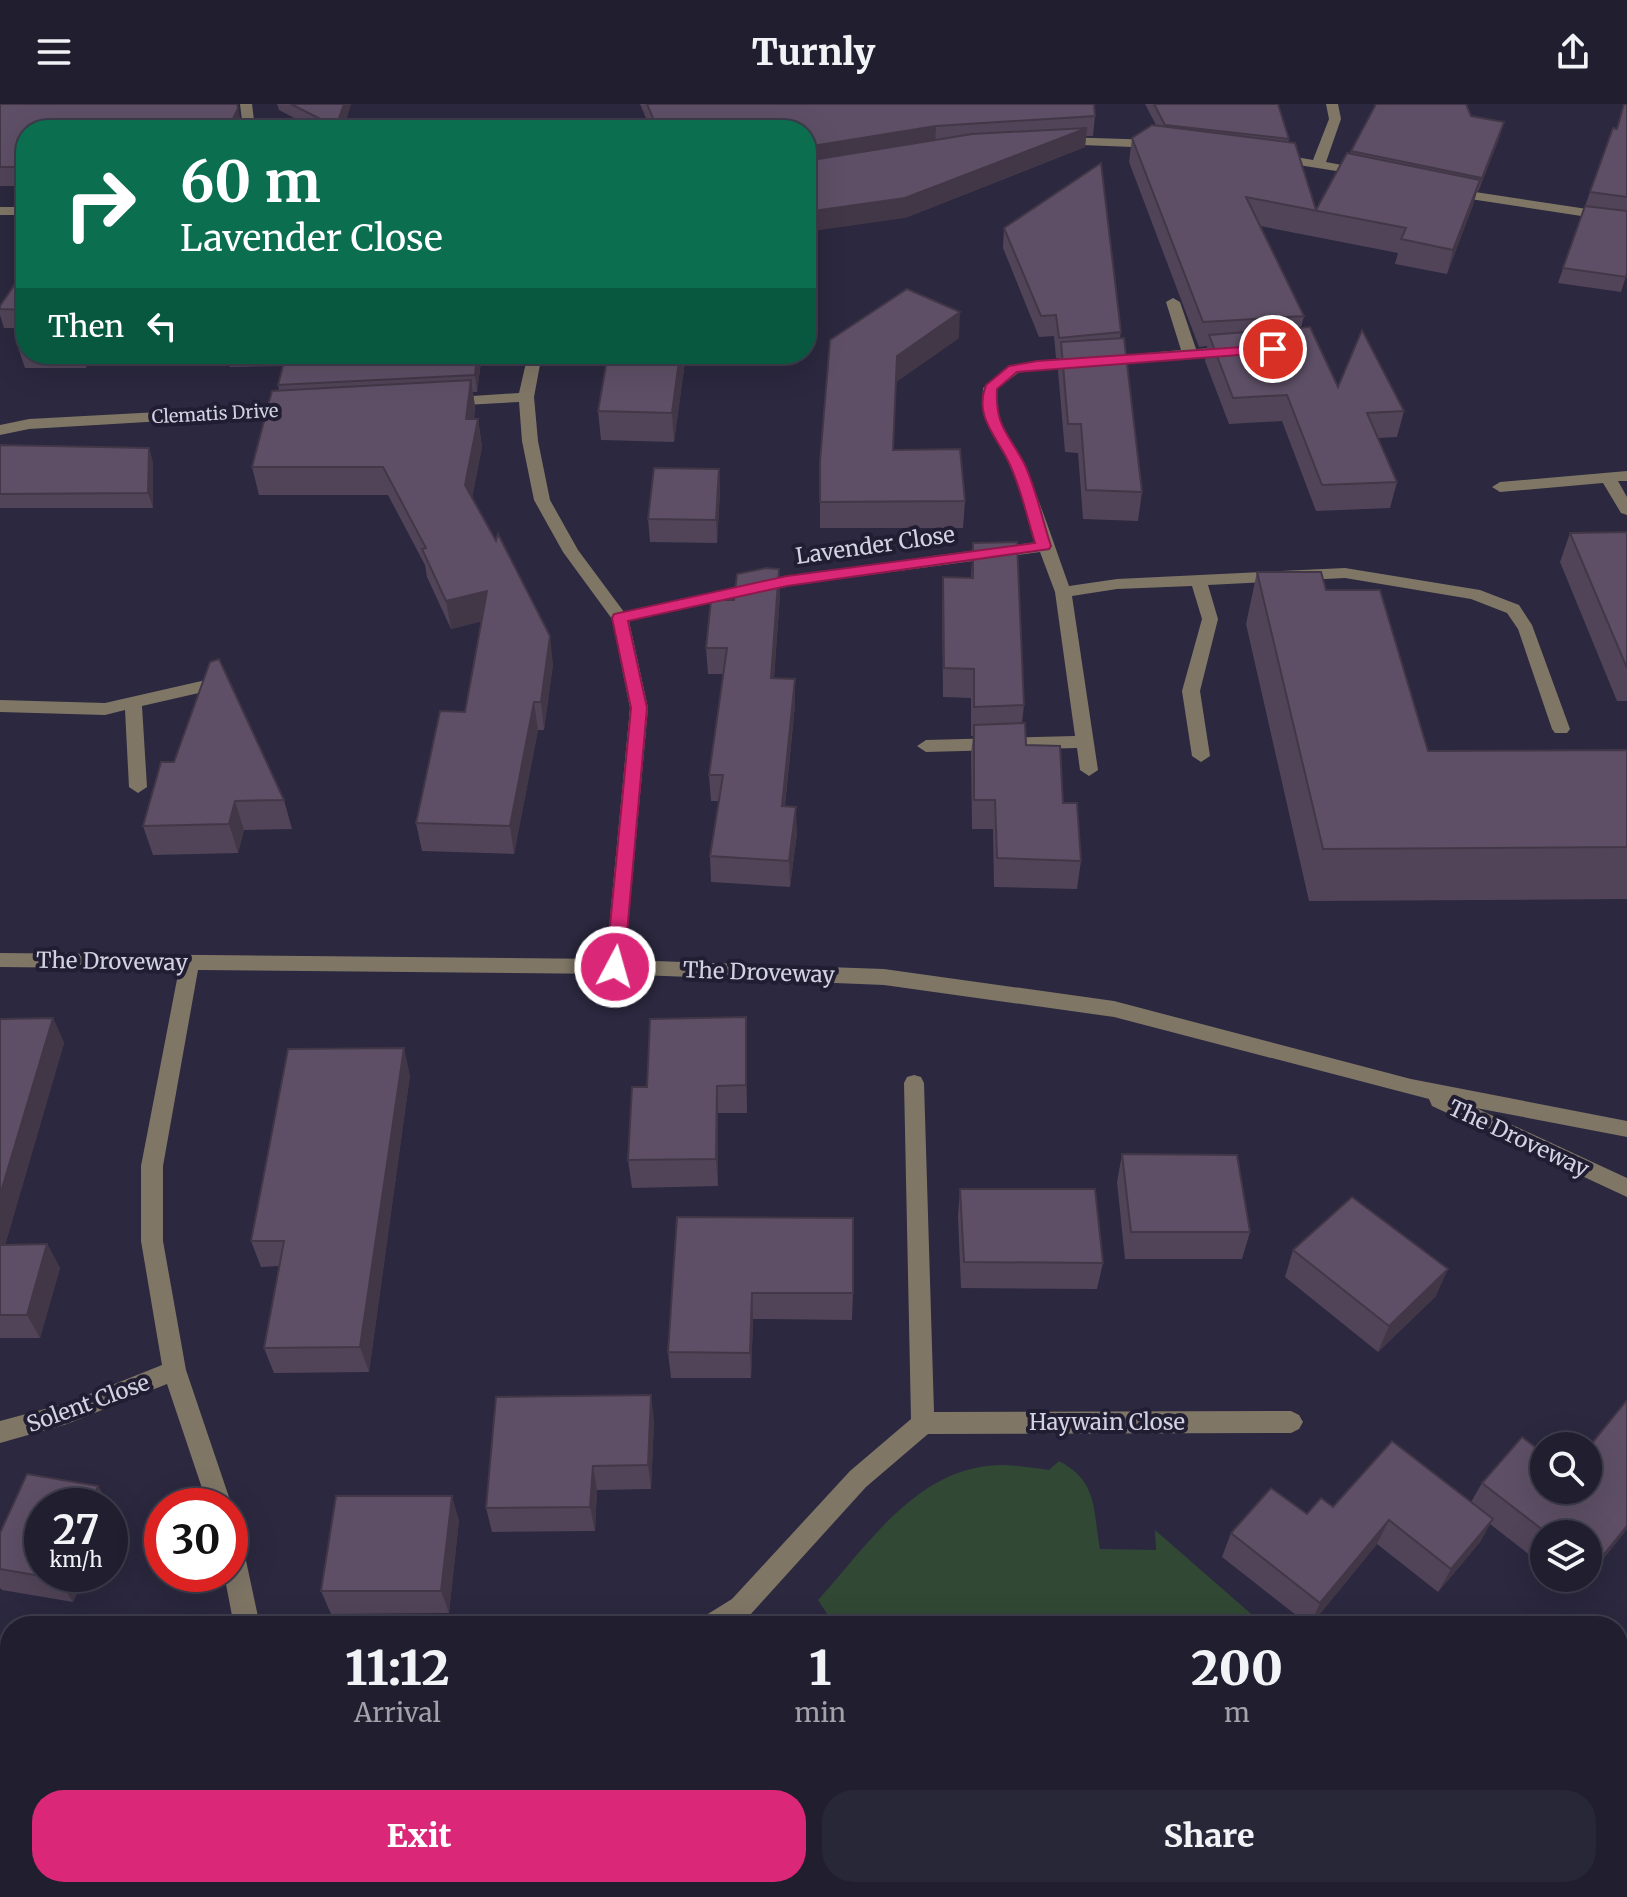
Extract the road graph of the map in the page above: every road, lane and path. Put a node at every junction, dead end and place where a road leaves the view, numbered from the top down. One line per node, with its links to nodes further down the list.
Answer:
1 (1332, 104): 5 (street)
2 (1045, 142): 3 (street)
3 (1173, 145)
4 (1264, 156): 5 (street)
5 (1319, 163): 6 (street)
6 (1376, 176)
7 (1434, 189): 8 (street)
8 (1627, 219)
9 (1173, 302): 11 (street)
10 (1253, 350): 11 (street)
11 (1190, 354): 21 (street)
12 (533, 364): 13 (street)
13 (526, 397): 14 (street); 24 (street)
14 (433, 402)
15 (308, 409): 16 (street, Clematis Drive)
16 (0, 430)
17 (1627, 476): 18 (street)
18 (1608, 478): 19 (street); 20 (street)
19 (1500, 487)
20 (1627, 510)
21 (1044, 546): 23 (street); 24 (street, Lavender Close)
22 (1199, 581): 23 (street); 28 (street); 31 (street)
23 (1063, 592): 29 (street)
24 (620, 618): 36 (street)
25 (219, 683): 26 (street)
26 (133, 703): 27 (street); 33 (street)
27 (0, 706)
28 (1561, 729)
29 (1085, 742): 30 (street); 32 (street)
30 (926, 746)
31 (1201, 756)
32 (1089, 770)
33 (138, 787)
34 (0, 960): 35 (street, The Droveway)
35 (190, 962): 36 (street, The Droveway); 41 (street)
36 (615, 967): 38 (street, The Droveway)
37 (914, 1083): 43 (street)
38 (1411, 1087): 39 (street, The Droveway); 40 (street, The Droveway)
39 (1627, 1129)
40 (1627, 1188)
41 (174, 1370): 44 (street, Solent Close); 45 (street)
42 (1291, 1422): 43 (street, Haywain Close)
43 (923, 1423): 48 (street)
44 (0, 1432)
45 (214, 1488)
46 (240, 1592): 47 (street)
47 (245, 1616)
48 (727, 1616)

